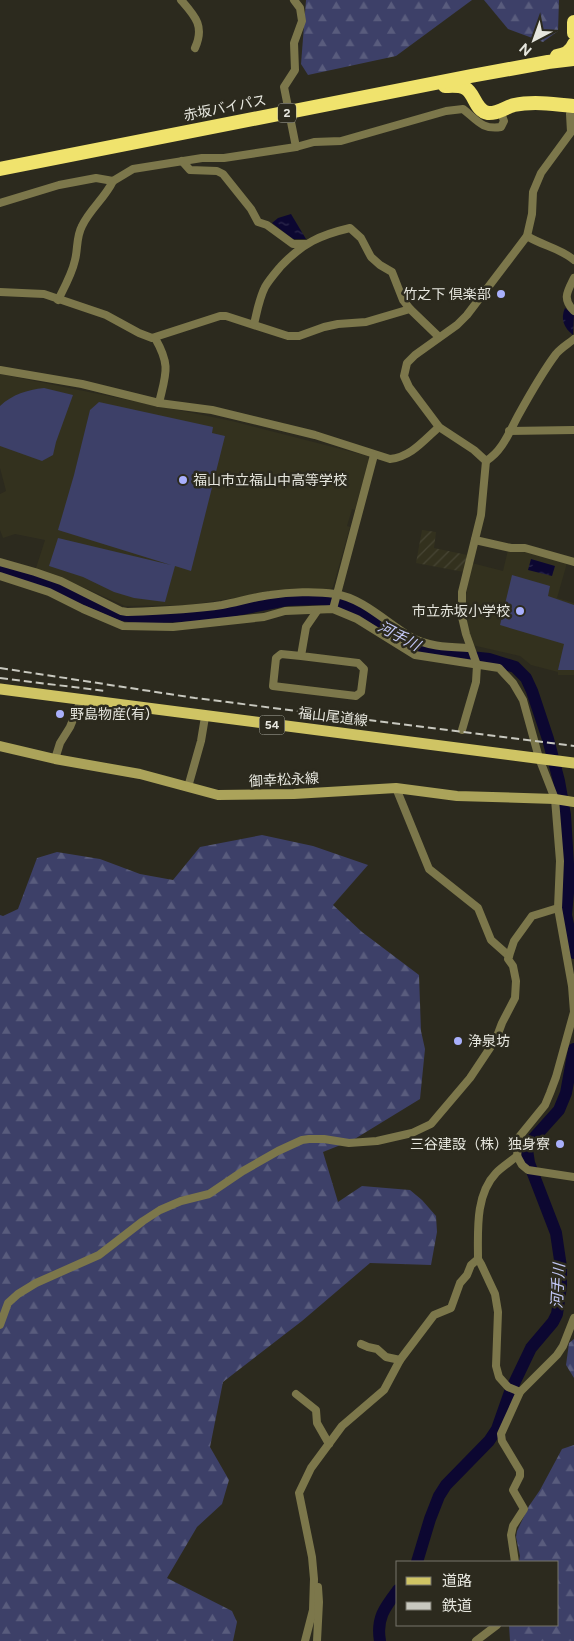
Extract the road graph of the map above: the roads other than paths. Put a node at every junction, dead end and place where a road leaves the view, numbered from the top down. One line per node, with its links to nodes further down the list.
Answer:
1 (181, 0): 6 (street)
2 (294, 0): 15 (street)
3 (574, 22): 4 (highway)
4 (574, 33)
5 (574, 44): 10 (highway)
6 (194, 48)
7 (574, 59): 10 (highway, 赤坂バイパス / 2)
8 (574, 64): 9 (highway, 赤坂バイパス / 2)
9 (548, 66): 11 (highway, 赤坂バイパス / 2); 12 (highway)
10 (471, 76): 17 (highway, 赤坂バイパス / 2)
11 (442, 86): 12 (highway); 17 (highway, 赤坂バイパス / 2)
12 (478, 106): 14 (highway)
13 (574, 106): 14 (highway); 20 (street)
14 (500, 110): 15 (street)
15 (296, 147): 16 (street)
16 (182, 161): 18 (street); 21 (street)
17 (0, 171)
18 (113, 181): 19 (street); 25 (street)
19 (0, 203)
20 (527, 236): 22 (street); 29 (street)
21 (306, 244): 26 (street); 28 (street)
22 (574, 260)
23 (574, 278): 27 (street)
24 (0, 292): 25 (street)
25 (58, 300): 30 (street)
26 (410, 309): 28 (street); 29 (street)
27 (574, 311)
28 (254, 324): 30 (street)
29 (439, 337): 34 (street)
30 (155, 338): 33 (street)
31 (574, 340): 36 (street)
32 (0, 370): 33 (street)
33 (159, 403): 37 (street)
34 (439, 427): 37 (street); 38 (street)
35 (574, 430): 36 (street)
36 (509, 431): 38 (street)
37 (374, 455): 43 (street)
38 (486, 461): 39 (street)
39 (475, 540): 41 (street); 46 (street)
40 (0, 562): 43 (street)
41 (574, 562)
42 (0, 576): 45 (street)
43 (336, 595): 44 (street); 46 (street)
44 (333, 608): 45 (street); 48 (street)
45 (318, 611): 47 (street)
46 (471, 650): 48 (street)
47 (301, 656): 47 (street)
48 (477, 663): 52 (street); 55 (street)
49 (0, 689): 50 (main road, 福山尾道線 / 54)
50 (79, 700): 51 (main road, 福山尾道線 / 54); 54 (street)
51 (205, 716): 55 (main road, 福山尾道線 / 54); 57 (street)
52 (462, 730)
53 (0, 746): 54 (main road, 御幸松永線)
54 (55, 759): 57 (main road, 御幸松永線)
55 (542, 759): 56 (main road, 福山尾道線 / 54); 59 (street)
56 (574, 763)
57 (188, 787): 58 (main road, 御幸松永線)
58 (396, 788): 59 (main road, 御幸松永線); 61 (street)
59 (564, 800): 60 (street)
60 (558, 908): 61 (street); 62 (street)
61 (509, 956): 67 (street)
62 (574, 1012): 63 (street)
63 (517, 1156): 64 (street); 65 (street)
64 (574, 1177)
65 (478, 1259): 69 (street); 70 (street)
66 (574, 1318): 70 (street)
67 (0, 1325)
68 (361, 1344): 69 (street)
69 (400, 1360): 72 (street)
70 (514, 1390): 73 (street)
71 (296, 1394): 72 (street)
72 (329, 1444): 74 (street)
73 (515, 1561)
74 (314, 1579): 76 (street); 77 (street)
75 (496, 1626): 78 (street)
76 (305, 1641)
77 (317, 1641)
78 (476, 1641)

